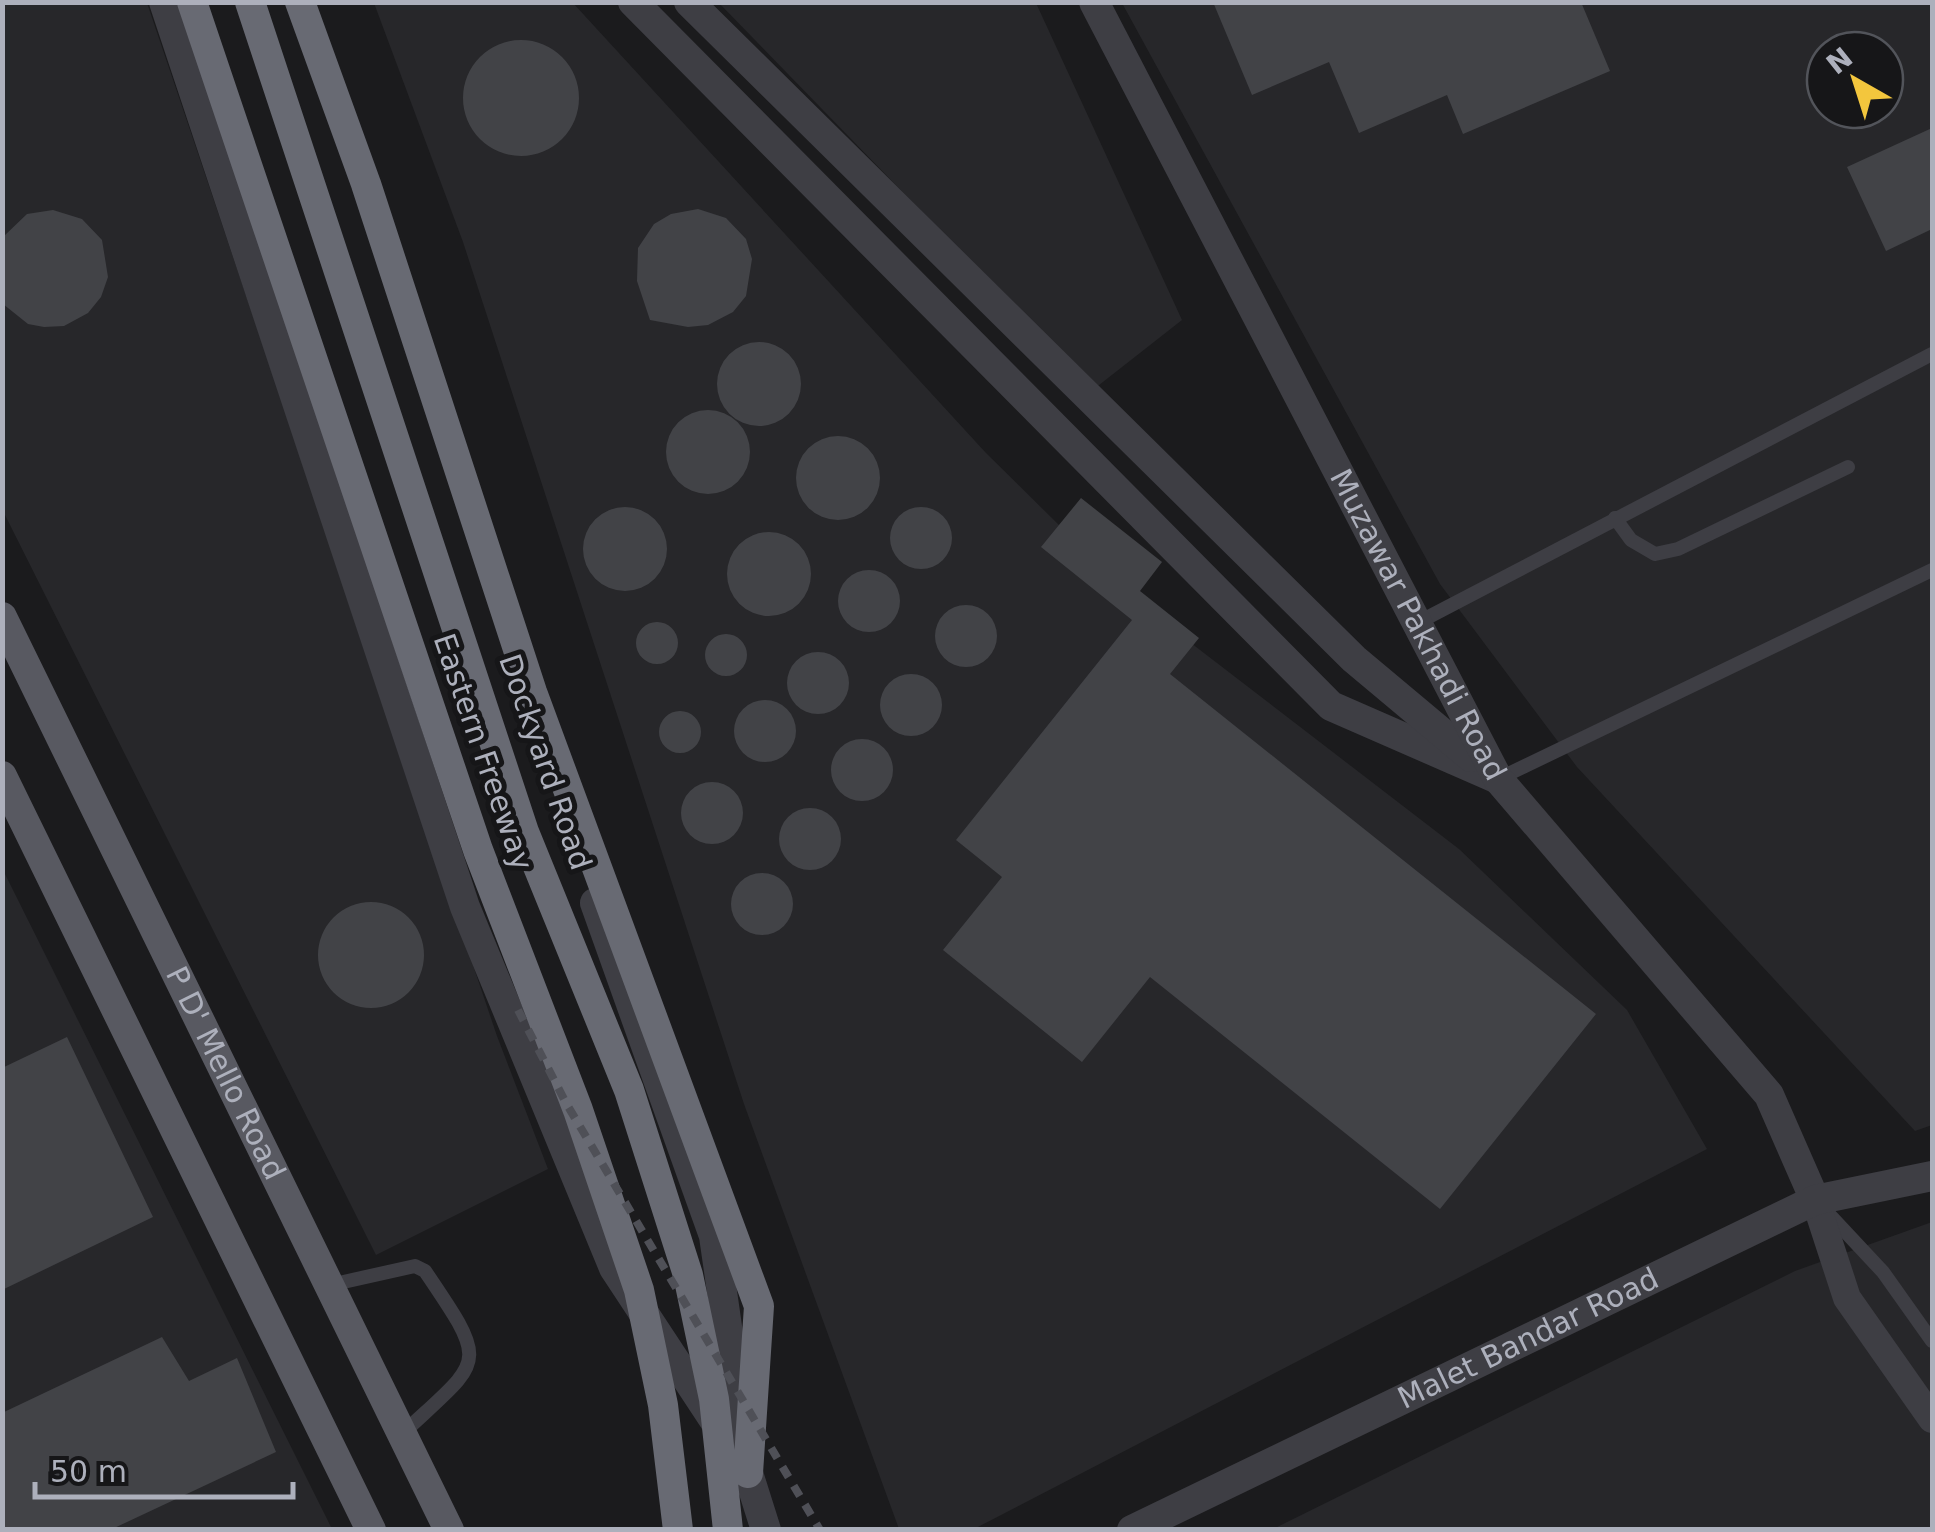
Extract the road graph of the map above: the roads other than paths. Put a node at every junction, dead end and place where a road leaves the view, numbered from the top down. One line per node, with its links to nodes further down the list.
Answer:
1 (164, 2): 23 (street)
2 (192, 2): 26 (highway, Eastern Freeway)
3 (250, 2): 27 (highway, Eastern Freeway)
4 (288, 2): 23 (street, Dockyard Road)
5 (300, 2): 23 (highway)
6 (633, 2): 16 (street)
7 (689, 2): 16 (street)
8 (1094, 2): 14 (street, Muzawar Pakhadi Road)
9 (1932, 354): 11 (lane)
10 (1848, 468): 11 (lane)
11 (1615, 518): 14 (lane)
12 (1932, 570): 16 (lane)
13 (2, 617): 19 (main road, P D' Mello Road)
14 (1418, 623): 16 (street, Muzawar Pakhadi Road)
15 (2, 776): 24 (main road)
16 (1498, 778): 18 (street, Muzawar Pakhadi Road)
17 (1932, 1176): 18 (street, Malet Bandar Road)
18 (1815, 1200): 20 (lane); 21 (street); 29 (street, Malet Bandar Road)
19 (329, 1285): 22 (main road, P D' Mello Road); 22 (lane)
20 (1932, 1341)
21 (1932, 1419)
22 (402, 1434): 25 (main road, P D' Mello Road)
23 (748, 1473): 28 (street, Dockyard Road)
24 (372, 1530)
25 (449, 1530)
26 (678, 1530)
27 (728, 1530)
28 (766, 1530)
29 (1132, 1530)

